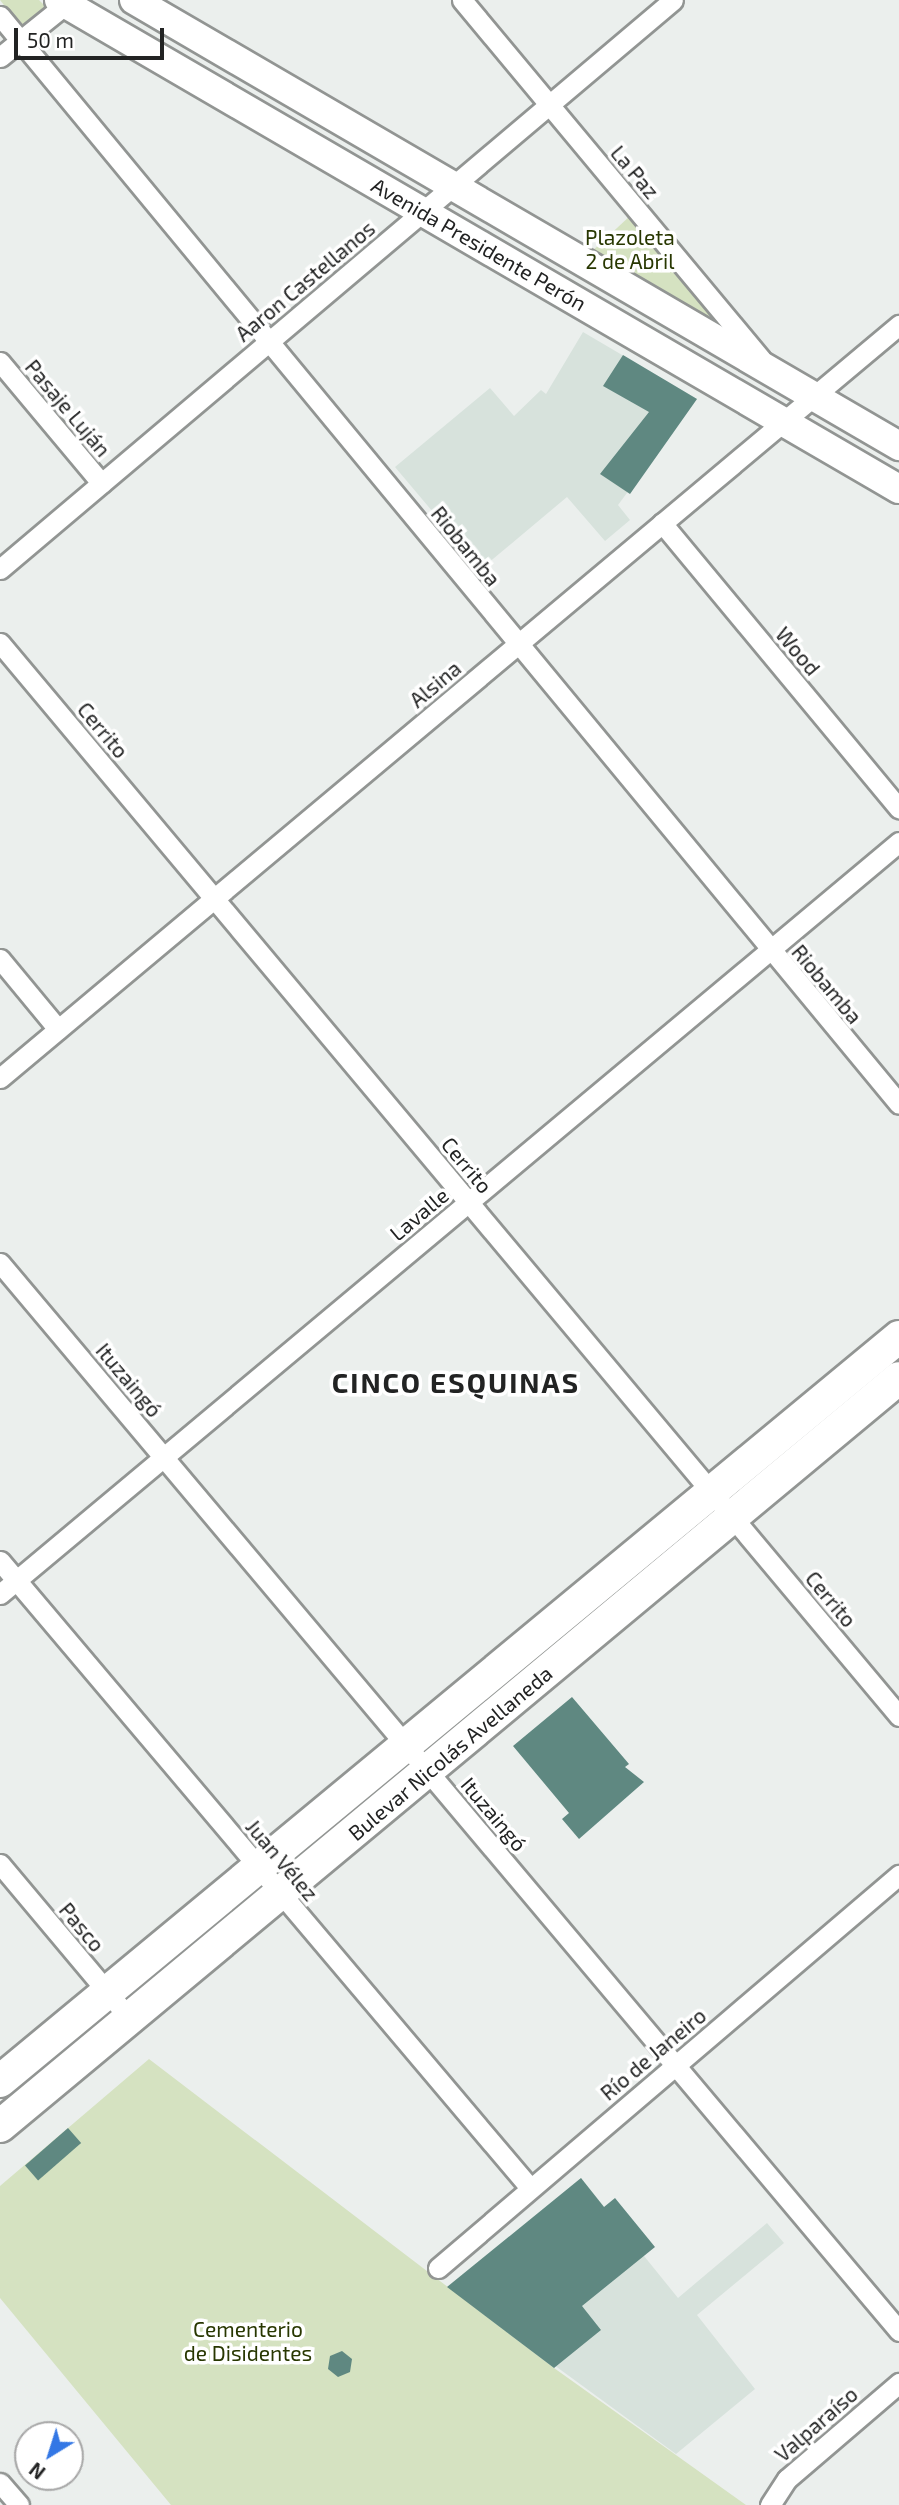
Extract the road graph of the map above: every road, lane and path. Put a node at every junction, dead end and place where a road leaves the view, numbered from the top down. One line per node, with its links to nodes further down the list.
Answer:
1 (134, 0): 9 (main road, Avenida Presidente Perón)
2 (462, 0): 8 (street, La Paz)
3 (673, 0): 8 (street, Aaron Castellanos)
4 (65, 1): 6 (street); 10 (main road, Avenida Presidente Perón)
5 (0, 16): 6 (street, Riobamba)
6 (20, 41): 7 (street); 12 (street, Riobamba)
7 (0, 57)
8 (549, 104): 9 (street, Aaron Castellanos); 14 (street, La Paz)
9 (454, 186): 10 (street, Aaron Castellanos); 14 (main road, Avenida Presidente Perón)
10 (422, 211): 12 (street, Aaron Castellanos); 16 (main road, Avenida Presidente Perón)
11 (899, 325): 15 (street, Alsina)
12 (268, 342): 18 (street, Aaron Castellanos); 23 (street, Riobamba)
13 (0, 362): 18 (street, Pasaje Luján)
14 (773, 373): 15 (main road, Avenida Presidente Perón)
15 (814, 396): 16 (street, Alsina); 17 (main road, Avenida Presidente Perón)
16 (783, 422): 19 (main road, Avenida Presidente Perón); 20 (street, Alsina)
17 (899, 446)
18 (101, 483): 21 (street, Aaron Castellanos)
19 (899, 489)
20 (662, 523): 23 (street, Alsina); 24 (street, Wood)
21 (0, 569)
22 (0, 643): 26 (street, Cerrito)
23 (517, 644): 26 (street, Alsina); 27 (street, Riobamba)
24 (899, 808)
25 (899, 842): 27 (street, Lavalle)
26 (215, 898): 29 (street, Alsina); 32 (street, Cerrito)
27 (769, 951): 31 (street, Riobamba); 32 (street, Lavalle)
28 (0, 959): 29 (street)
29 (58, 1029): 30 (street, Alsina)
30 (0, 1078)
31 (899, 1104)
32 (469, 1202): 36 (street, Lavalle); 37 (street, Cerrito)
33 (0, 1263): 36 (street, Ituzaingó)
34 (899, 1337): 37 (main road, Bulevar Nicolás Avellaneda)
35 (899, 1378): 38 (main road, Bulevar Nicolás Avellaneda)
36 (164, 1457): 40 (street, Lavalle); 43 (street, Ituzaingó)
37 (713, 1493): 38 (street, Cerrito); 43 (main road, Bulevar Nicolás Avellaneda)
38 (733, 1517): 42 (street, Cerrito); 44 (main road, Bulevar Nicolás Avellaneda)
39 (0, 1561): 40 (street, Juan Vélez)
40 (16, 1580): 41 (street, Lavalle); 46 (street, Juan Vélez)
41 (0, 1594)
42 (899, 1716)
43 (406, 1745): 44 (street, Ituzaingó); 46 (main road, Bulevar Nicolás Avellaneda)
44 (428, 1771): 48 (main road, Bulevar Nicolás Avellaneda); 51 (street, Ituzaingó)
45 (0, 1864): 49 (street, Pasco)
46 (258, 1867): 48 (street, Juan Vélez); 49 (main road, Bulevar Nicolás Avellaneda)
47 (899, 1875): 51 (street, Río de Janeiro)
48 (281, 1893): 50 (main road, Bulevar Nicolás Avellaneda); 54 (street, Juan Vélez)
49 (107, 1992): 50 (street, Pasco); 52 (main road, Bulevar Nicolás Avellaneda)
50 (130, 2019): 53 (main road, Bulevar Nicolás Avellaneda)
51 (675, 2065): 54 (street, Río de Janeiro); 56 (street, Ituzaingó)
52 (0, 2081)
53 (0, 2126)
54 (530, 2188): 55 (street, Río de Janeiro)
55 (438, 2268)
56 (899, 2331)
57 (899, 2383): 60 (street, Valparaíso)
58 (0, 2483): 59 (street)
59 (19, 2505)
60 (770, 2505)

